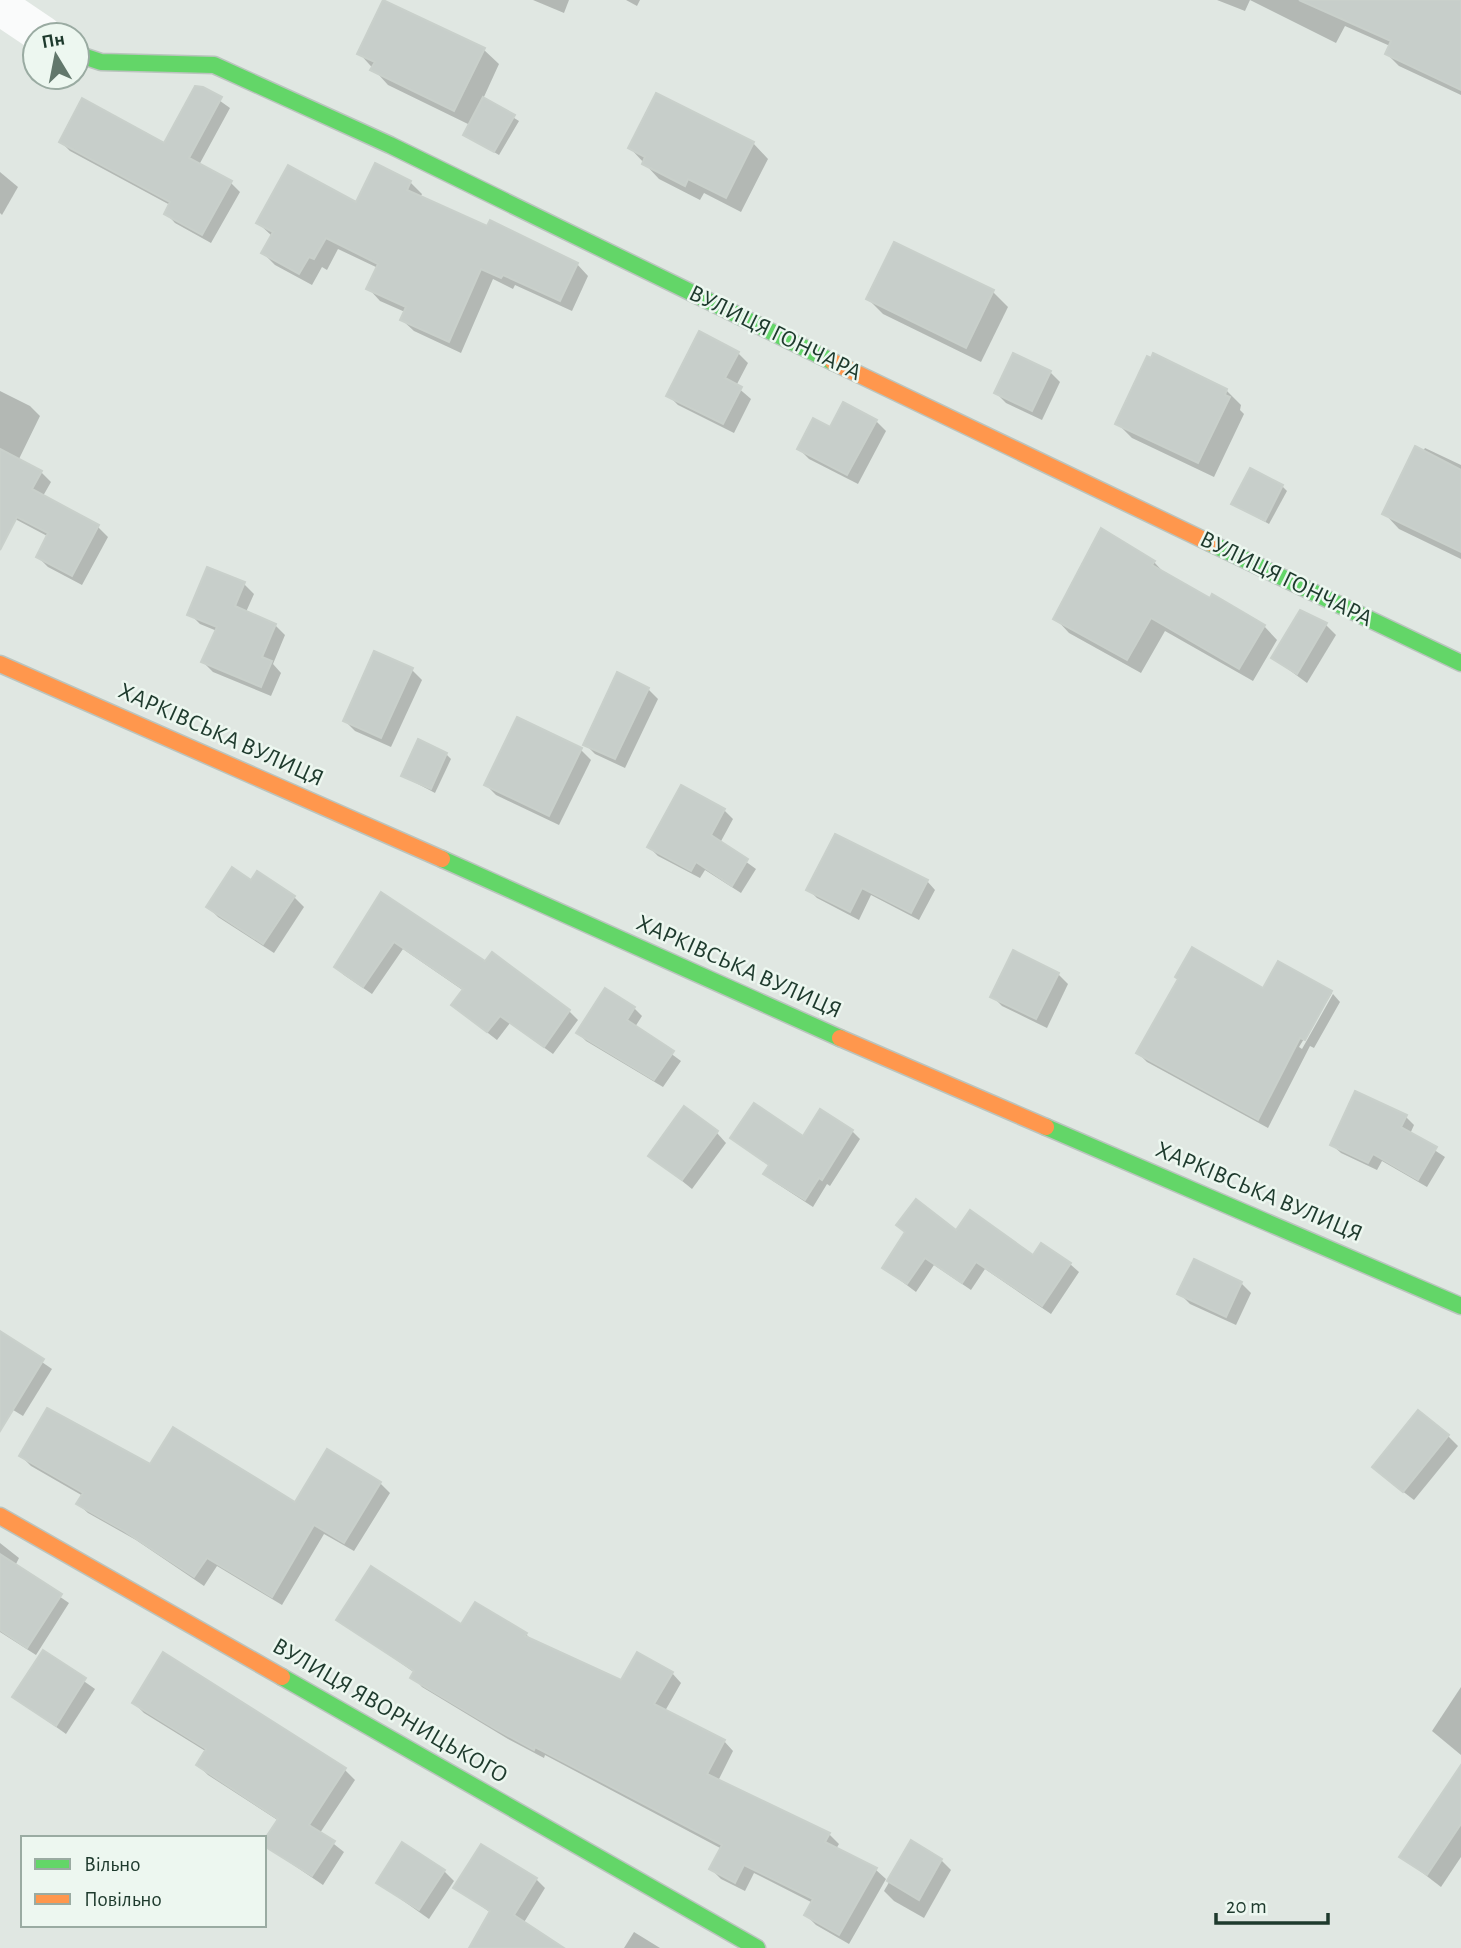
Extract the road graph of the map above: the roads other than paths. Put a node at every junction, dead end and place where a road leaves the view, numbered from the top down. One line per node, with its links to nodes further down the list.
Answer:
1 (0, 6): 2 (street)
2 (22, 21)
3 (91, 59): 4 (street, ВУЛИЦЯ ГОНЧАРА)
4 (1461, 663)
5 (0, 664): 6 (street, ХАРКІВСЬКА ВУЛИЦЯ)
6 (1461, 1306)
7 (0, 1516): 8 (street, ВУЛИЦЯ ЯВОРНИЦЬКОГО)
8 (757, 1948)

